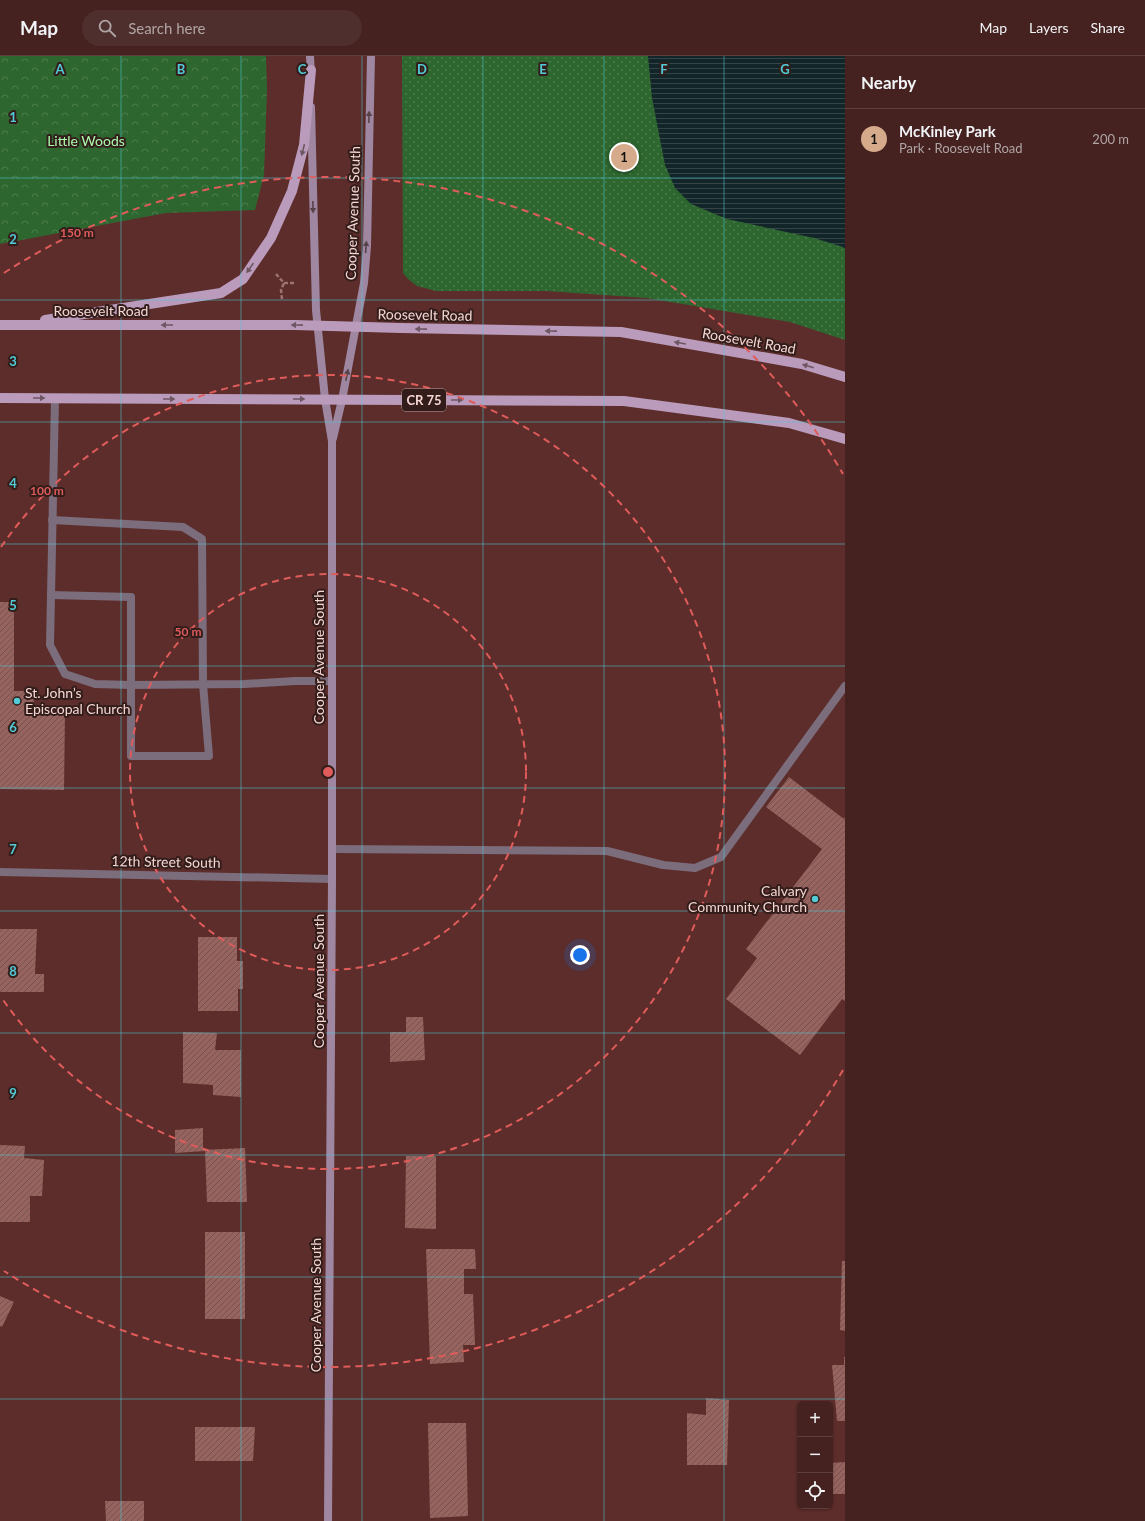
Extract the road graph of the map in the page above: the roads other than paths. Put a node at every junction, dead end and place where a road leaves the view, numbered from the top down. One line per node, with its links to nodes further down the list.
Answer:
1 (310, 56): 3 (street, Cooper Avenue South)
2 (371, 56): 7 (street, Cooper Avenue South, one-way to 2)
3 (311, 70): 5 (main road, one-way to 5); 6 (street, Cooper Avenue South, one-way to 6)
4 (0, 325): 5 (main road, Roosevelt Road)
5 (13, 325): 6 (main road, Roosevelt Road, one-way to 5)
6 (317, 326): 7 (main road, Roosevelt Road); 11 (street, Cooper Avenue South)
7 (356, 327): 8 (main road, Roosevelt Road, one-way to 7); 12 (street, Cooper Avenue South, one-way to 7)
8 (845, 377)
9 (0, 398): 10 (main road, CR 75, one-way to 10)
10 (55, 398): 11 (main road, CR 75, one-way to 11); 15 (street)
11 (325, 400): 12 (main road, CR 75); 14 (street, Cooper Avenue South)
12 (342, 400): 13 (main road, CR 75, one-way to 13); 14 (street, Cooper Avenue South)
13 (845, 439)
14 (332, 440): 17 (street, Cooper Avenue South)
15 (52, 520): 16 (street); 18 (street)
16 (50, 595): 19 (street); 19 (street)
17 (332, 681): 18 (street); 21 (street, Cooper Avenue South)
18 (203, 684): 19 (street); 19 (street)
19 (131, 685)
20 (845, 686): 21 (street)
21 (332, 849): 23 (street, Cooper Avenue South)
22 (0, 872): 23 (street, 12th Street South)
23 (332, 879): 24 (street, Cooper Avenue South)
24 (328, 1521)

